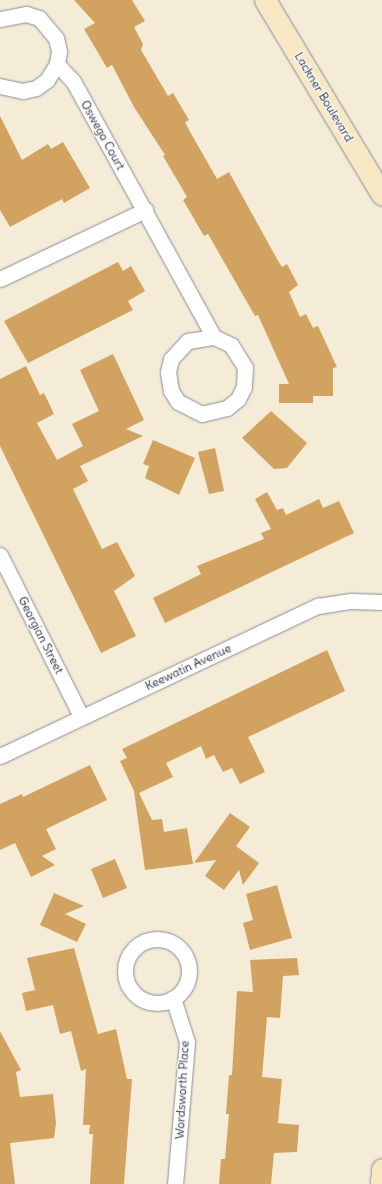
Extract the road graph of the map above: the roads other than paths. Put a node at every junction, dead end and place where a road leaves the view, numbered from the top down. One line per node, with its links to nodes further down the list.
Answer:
1 (265, 0): 5 (main road, Lackner Boulevard)
2 (0, 19): 3 (street)
3 (57, 64): 4 (street); 6 (street, Oswego Court)
4 (0, 86)
5 (382, 195)
6 (145, 210): 7 (street); 8 (street, Oswego Court)
7 (0, 279)
8 (214, 337): 8 (street)
9 (0, 555): 11 (street, Georgian Street)
10 (382, 602): 11 (street, Keewatin Avenue)
11 (81, 716): 12 (street, Keewatin Avenue)
12 (0, 756)
13 (173, 998): 13 (street); 15 (street, Wordsworth Place)
14 (382, 1169): 16 (main road)
15 (175, 1184)
16 (381, 1184)

